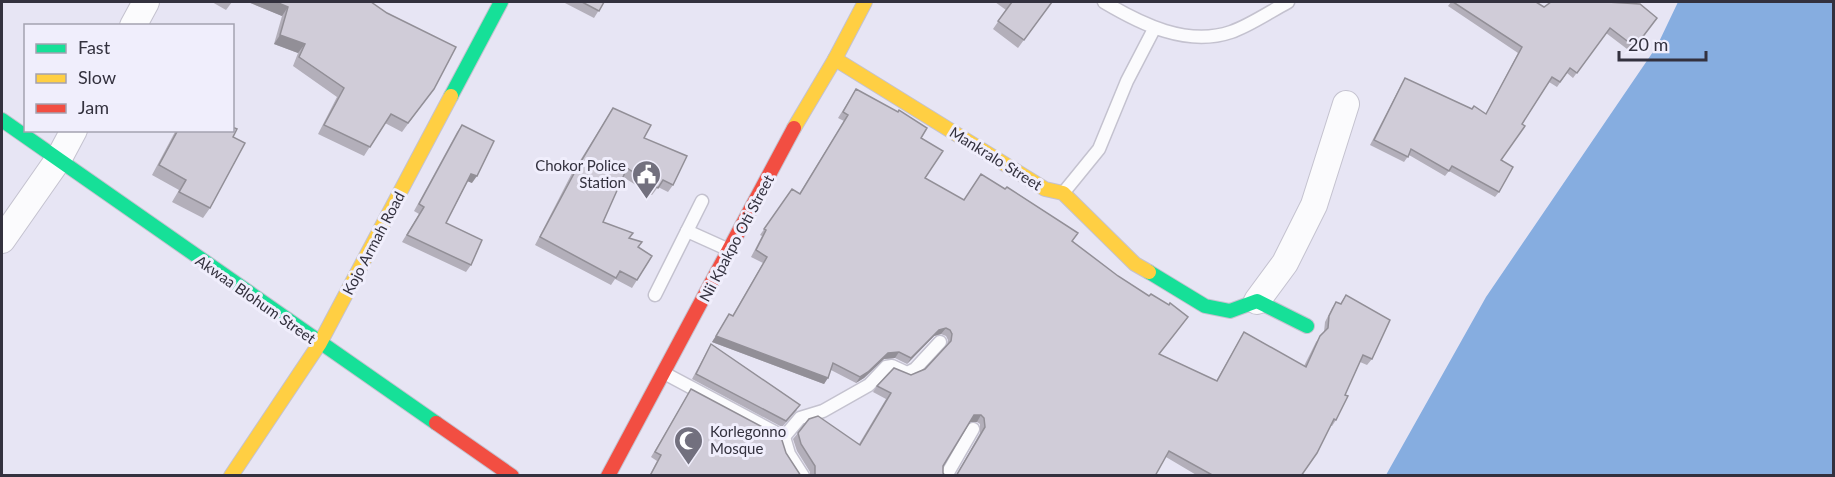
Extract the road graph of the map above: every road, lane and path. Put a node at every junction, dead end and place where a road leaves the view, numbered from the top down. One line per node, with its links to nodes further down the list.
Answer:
1 (146, 2): 6 (street)
2 (501, 2): 22 (street, Kojo Armah Road)
3 (865, 2): 8 (street, Nii Kpakpo Oti Street)
4 (1104, 2): 7 (lane)
5 (1288, 2): 7 (lane)
6 (134, 24)
7 (1154, 29): 13 (lane)
8 (834, 59): 13 (street, Mankralo Street); 17 (street, Nii Kpakpo Oti Street)
9 (1346, 104): 19 (street)
10 (2, 120): 12 (street, Akwaa Blohum Street)
11 (73, 132): 12 (street)
12 (58, 160): 16 (street); 22 (street, Akwaa Blohum Street)
13 (1063, 193): 19 (street, Mankralo Street)
14 (702, 201): 15 (lane)
15 (687, 231): 17 (lane); 18 (lane)
16 (2, 240)
17 (730, 250): 23 (street, Nii Kpakpo Oti Street)
18 (655, 295)
19 (1257, 302): 20 (street)
20 (1307, 326)
21 (940, 342): 25 (lane)
22 (320, 343): 26 (street, Kojo Armah Road); 27 (street, Akwaa Blohum Street)
23 (663, 373): 25 (lane); 28 (street, Nii Kpakpo Oti Street)
24 (973, 429): 30 (lane)
25 (784, 437): 29 (lane)
26 (231, 476)
27 (512, 476)
28 (608, 476)
29 (803, 476)
30 (946, 476)

